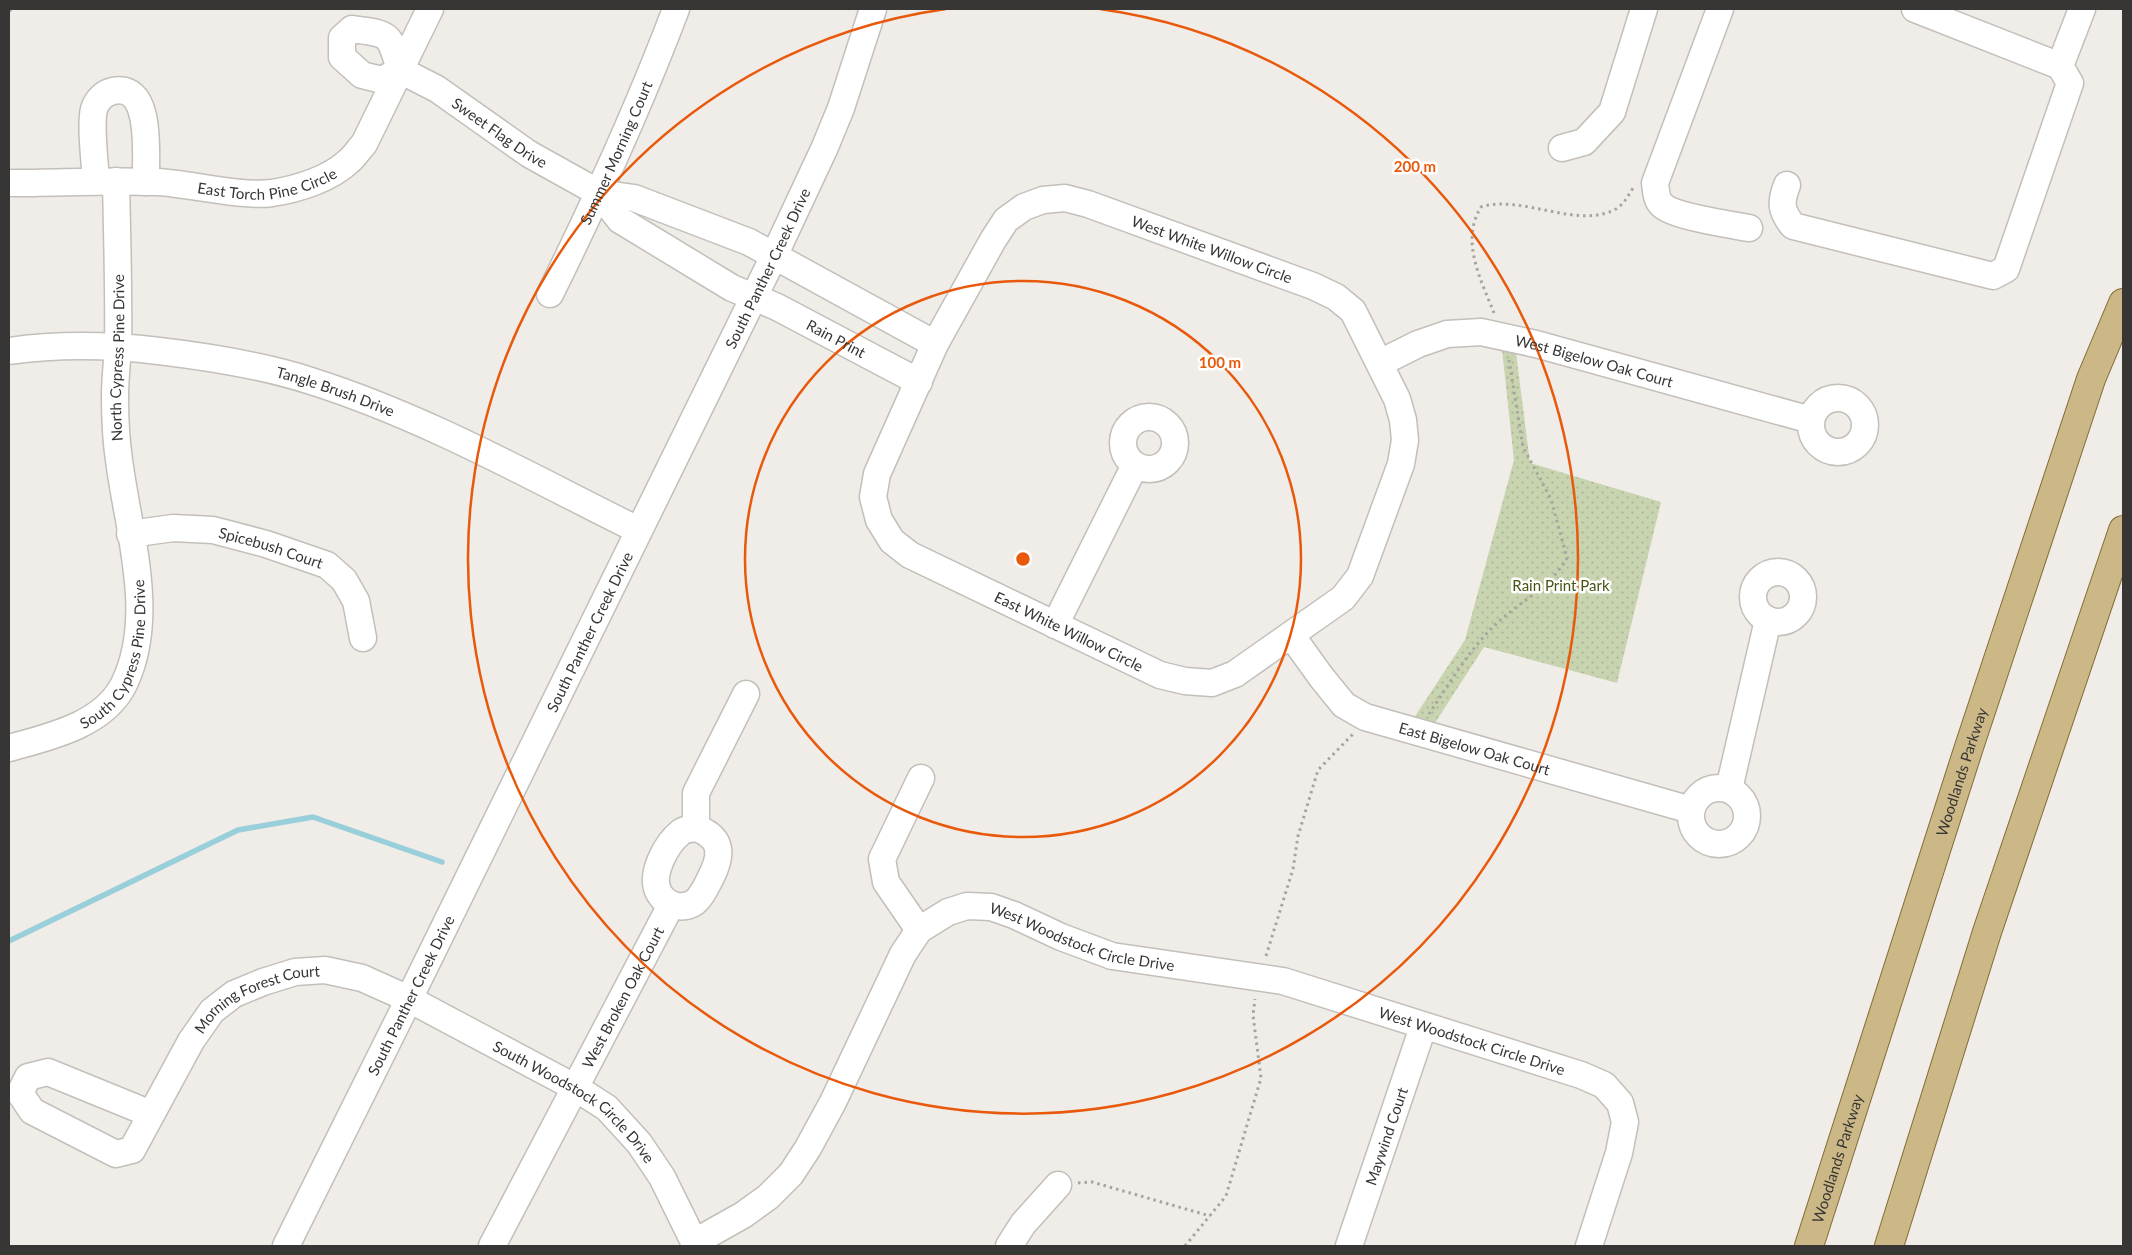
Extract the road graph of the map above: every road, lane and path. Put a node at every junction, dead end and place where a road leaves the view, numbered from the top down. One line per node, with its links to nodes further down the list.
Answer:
1 (13, 9): 9 (path)
2 (430, 9): 11 (street, East Torch Pine Circle)
3 (676, 9): 17 (street, Summer Morning Court)
4 (873, 9): 19 (street, South Panther Creek Drive)
5 (1644, 9): 12 (street)
6 (1720, 9): 18 (street)
7 (1915, 9): 10 (street)
8 (2082, 9): 10 (street)
9 (9, 11)
10 (2060, 66): 16 (street)
11 (400, 70): 14 (street, East Torch Pine Circle); 17 (street, Sweet Flag Drive)
12 (1562, 148)
13 (106, 181): 14 (street, East Torch Pine Circle); 14 (street, North Cypress Pine Drive); 15 (street, East Torch Pine Circle); 24 (street, North Cypress Pine Drive)
14 (146, 182)
15 (9, 183)
16 (1787, 184)
17 (600, 193): 19 (street, Sweet Flag Drive); 20 (street, Summer Morning Court); 21 (street, Sweet Flag Drive)
18 (1749, 228)
19 (774, 256): 21 (street, South Panther Creek Drive); 23 (street)
20 (550, 294)
21 (754, 297): 27 (street, Rain Print); 31 (street, South Panther Creek Drive)
22 (2123, 303): 58 (main road, Woodlands Parkway)
23 (935, 344): 26 (street, West White Willow Circle); 27 (street, East White Willow Circle)
24 (118, 346): 25 (street, Tangle Brush Drive); 31 (street, Tangle Brush Drive); 33 (street, North Cypress Pine Drive)
25 (9, 351)
26 (1380, 363): 28 (street, West Bigelow Oak Court); 30 (street, West White Willow Circle)
27 (918, 382): 35 (street, East White Willow Circle)
28 (1811, 420)
29 (1135, 465): 35 (street)
30 (1386, 505): 36 (street, East White Willow Circle)
31 (638, 530): 46 (street, South Panther Creek Drive)
32 (2123, 530): 59 (main road)
33 (130, 534): 37 (street, Spicebush Court); 39 (street, South Cypress Pine Drive)
34 (1768, 620): 41 (street)
35 (1055, 625): 36 (street, East White Willow Circle)
36 (1291, 635): 42 (street, East Bigelow Oak Court)
37 (362, 638)
38 (746, 694): 43 (street)
39 (9, 748)
40 (921, 778): 45 (street)
41 (1729, 789): 42 (street); 42 (street)
42 (1691, 810)
43 (696, 828): 44 (street); 44 (street)
44 (671, 905): 48 (street, West Broken Oak Court)
45 (919, 930): 47 (street, West Woodstock Circle Drive); 52 (street, West Woodstock Circle Drive)
46 (409, 999): 48 (street, South Woodstock Circle Drive); 49 (street, Morning Forest Court); 53 (street, South Panther Creek Drive)
47 (1423, 1027): 56 (street, Maywind Court); 57 (street, West Woodstock Circle Drive)
48 (576, 1088): 52 (street, South Woodstock Circle Drive); 54 (street, West Broken Oak Court)
49 (151, 1114)
50 (1058, 1185): 51 (path); 55 (street)
51 (1210, 1216)
52 (696, 1244)
53 (286, 1246)
54 (492, 1246)
55 (1009, 1246)
56 (1349, 1246)
57 (1589, 1246)
58 (1809, 1246)
59 (1889, 1246)

